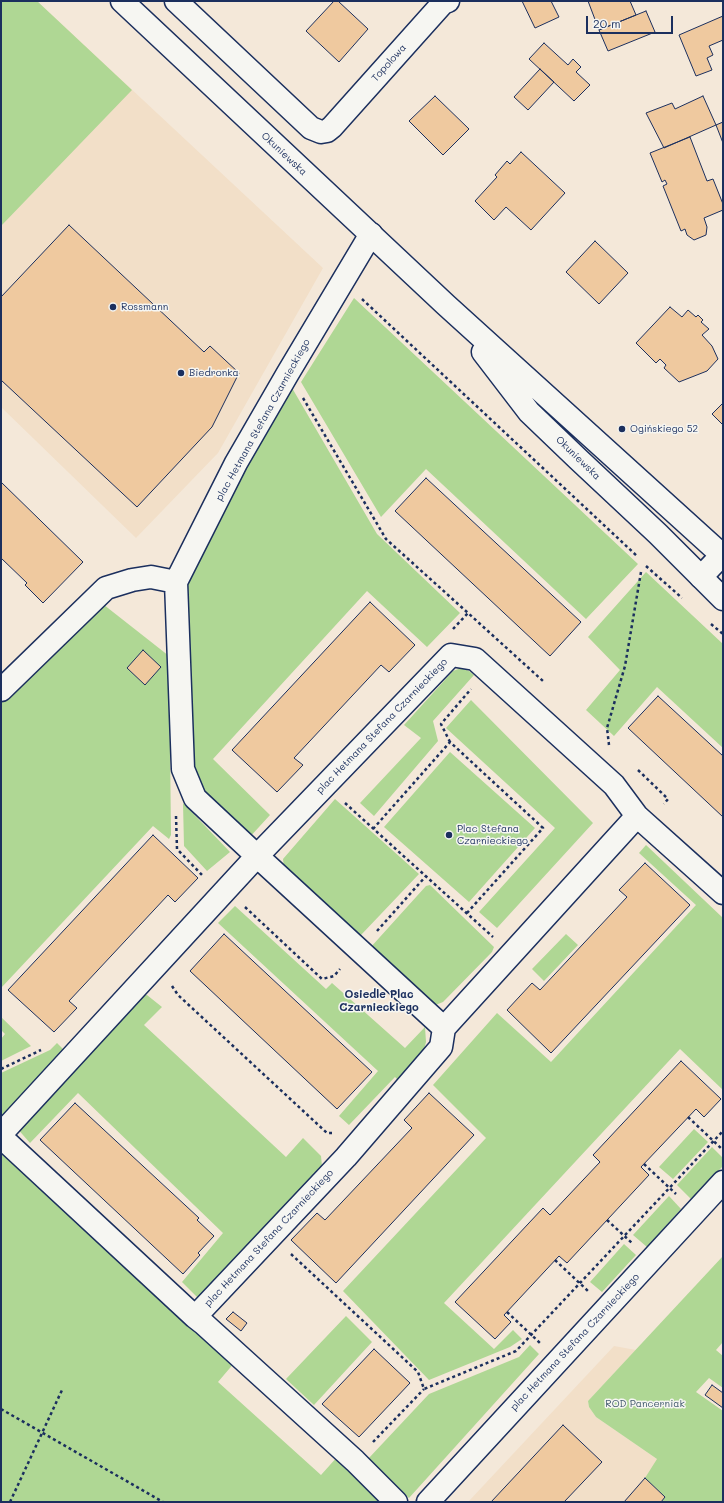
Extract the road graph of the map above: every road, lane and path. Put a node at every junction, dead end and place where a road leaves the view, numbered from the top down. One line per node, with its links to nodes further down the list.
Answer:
1 (122, 1): 4 (street, Okuniewska)
2 (176, 1): 3 (street, Topolowa)
3 (448, 1)
4 (371, 234): 5 (street, plac Hetmana Stefana Czarnieckiego); 6 (street, Okuniewska)
5 (343, 281): 7 (street, plac Hetmana Stefana Czarnieckiego); 9 (path)
6 (446, 305): 8 (street, Okuniewska); 11 (street, Okuniewska)
7 (288, 373): 12 (street, plac Hetmana Stefana Czarnieckiego); 14 (path)
8 (723, 555): 11 (street)
9 (637, 556)
10 (641, 572): 21 (path)
11 (701, 577): 13 (street, Okuniewska)
12 (176, 582): 19 (street); 30 (street, plac Hetmana Stefana Czarnieckiego)
13 (723, 599)
14 (468, 613): 15 (path); 16 (path)
15 (452, 630)
16 (513, 654): 17 (path); 18 (path)
17 (487, 671): 20 (path); 24 (street, plac Hetmana Stefana Czarnieckiego); 25 (street, plac Hetmana Stefana Czarnieckiego)
18 (543, 681)
19 (1, 690)
20 (450, 742): 28 (path); 35 (path)
21 (609, 742): 22 (path); 25 (path)
22 (614, 747)
23 (636, 768): 29 (path)
24 (325, 785): 28 (path); 30 (street, plac Hetmana Stefana Czarnieckiego)
25 (614, 785): 27 (street, plac Hetmana Stefana Czarnieckiego)
26 (176, 814): 32 (path)
27 (637, 816): 29 (street, plac Hetmana Stefana Czarnieckiego); 37 (street)
28 (373, 829): 31 (path)
29 (654, 832): 33 (street, plac Hetmana Stefana Czarnieckiego)
30 (257, 856): 36 (street, plac Hetmana Stefana Czarnieckiego); 43 (street, plac Hetmana Stefana Czarnieckiego)
31 (426, 876): 35 (path); 36 (path)
32 (207, 879)
33 (723, 893)
34 (240, 902): 36 (path)
35 (467, 913): 37 (path)
36 (359, 950): 39 (street, plac Hetmana Stefana Czarnieckiego)
37 (511, 954): 39 (street)
38 (170, 982): 42 (path)
39 (444, 1028): 59 (street, plac Hetmana Stefana Czarnieckiego)
40 (688, 1117): 45 (path)
41 (723, 1131): 45 (path)
42 (339, 1133)
43 (1, 1134)
44 (1, 1137): 59 (street)
45 (714, 1141): 46 (path); 49 (path)
46 (723, 1150)
47 (644, 1164): 49 (path)
48 (723, 1182): 50 (street, plac Hetmana Stefana Czarnieckiego)
49 (670, 1189): 50 (path); 52 (path)
50 (695, 1212): 55 (street, plac Hetmana Stefana Czarnieckiego)
51 (607, 1220): 52 (path)
52 (625, 1236): 55 (path); 56 (path)
53 (290, 1253): 62 (path)
54 (555, 1260): 56 (path)
55 (651, 1260): 57 (street, plac Hetmana Stefana Czarnieckiego)
56 (580, 1284): 57 (path); 60 (path)
57 (606, 1308): 61 (street, plac Hetmana Stefana Czarnieckiego)
58 (507, 1312): 60 (path)
59 (195, 1317): 66 (street)
60 (532, 1335): 61 (path); 62 (path)
61 (558, 1360): 70 (street, plac Hetmana Stefana Czarnieckiego)
62 (424, 1389): 66 (path)
63 (62, 1390): 65 (path)
64 (1, 1409): 65 (path)
65 (42, 1432): 67 (path); 68 (path)
66 (355, 1461): 69 (street)
67 (10, 1502)
68 (163, 1502)
69 (396, 1502)
70 (428, 1502)

